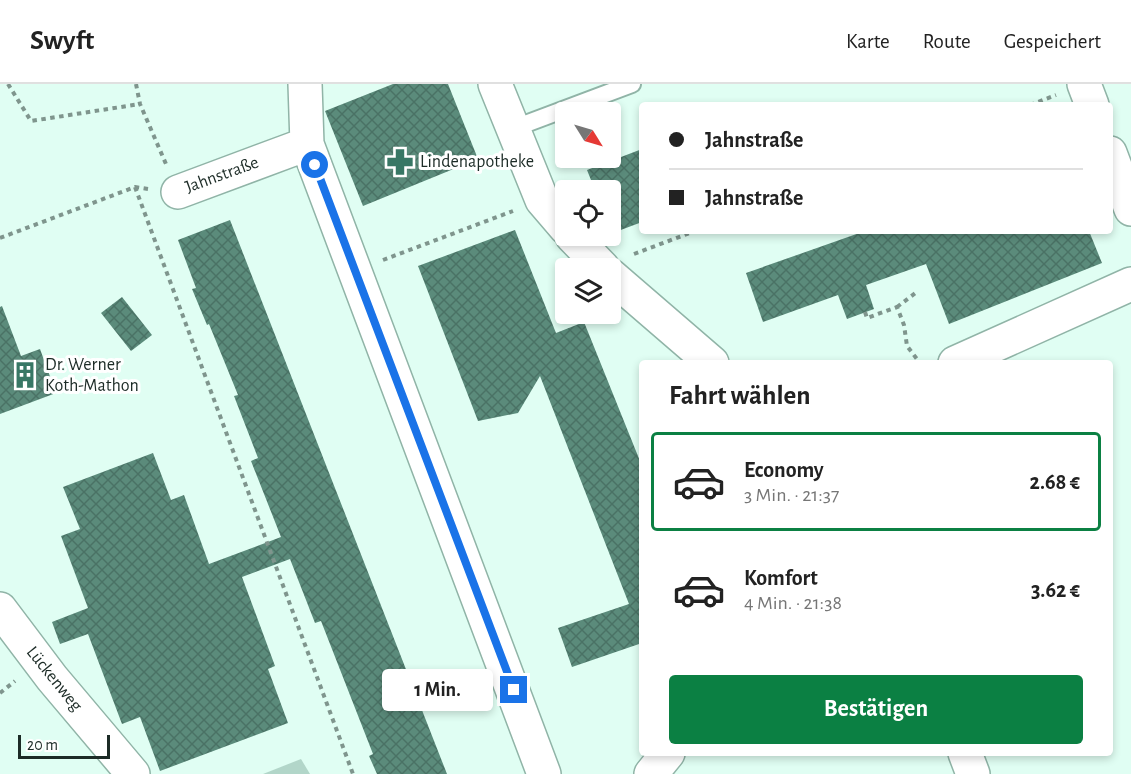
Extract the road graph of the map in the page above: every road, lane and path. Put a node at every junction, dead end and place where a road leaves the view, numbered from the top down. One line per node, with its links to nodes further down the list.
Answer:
1 (8, 84): 8 (path)
2 (136, 84): 8 (path, Jahnstraße)
3 (305, 84): 10 (street)
4 (495, 84): 9 (street)
5 (632, 84): 9 (lane)
6 (1084, 84): 7 (street)
7 (1091, 102)
8 (140, 104): 13 (path, Jahnstraße)
9 (512, 129): 14 (street)
10 (307, 144): 13 (street, Jahnstraße); 22 (street)
11 (1113, 161): 15 (street)
12 (135, 187): 13 (path); 18 (path); 35 (path)
13 (178, 192)
14 (542, 200): 16 (street); 22 (path)
15 (1131, 209)
16 (555, 215)
17 (688, 234): 21 (path)
18 (0, 238)
19 (582, 246): 20 (street)
20 (593, 258)
21 (621, 263)
22 (354, 271): 36 (street)
23 (621, 284): 28 (street)
24 (1131, 284): 30 (street)
25 (918, 291): 26 (path)
26 (897, 307): 27 (path); 29 (path)
27 (865, 312)
28 (709, 360)
29 (918, 360)
30 (962, 360)
31 (0, 609): 34 (street, Lückenweg)
32 (666, 756): 37 (street)
33 (966, 756): 38 (street)
34 (133, 774)
35 (353, 774)
36 (544, 774)
37 (651, 774)
38 (973, 774)

